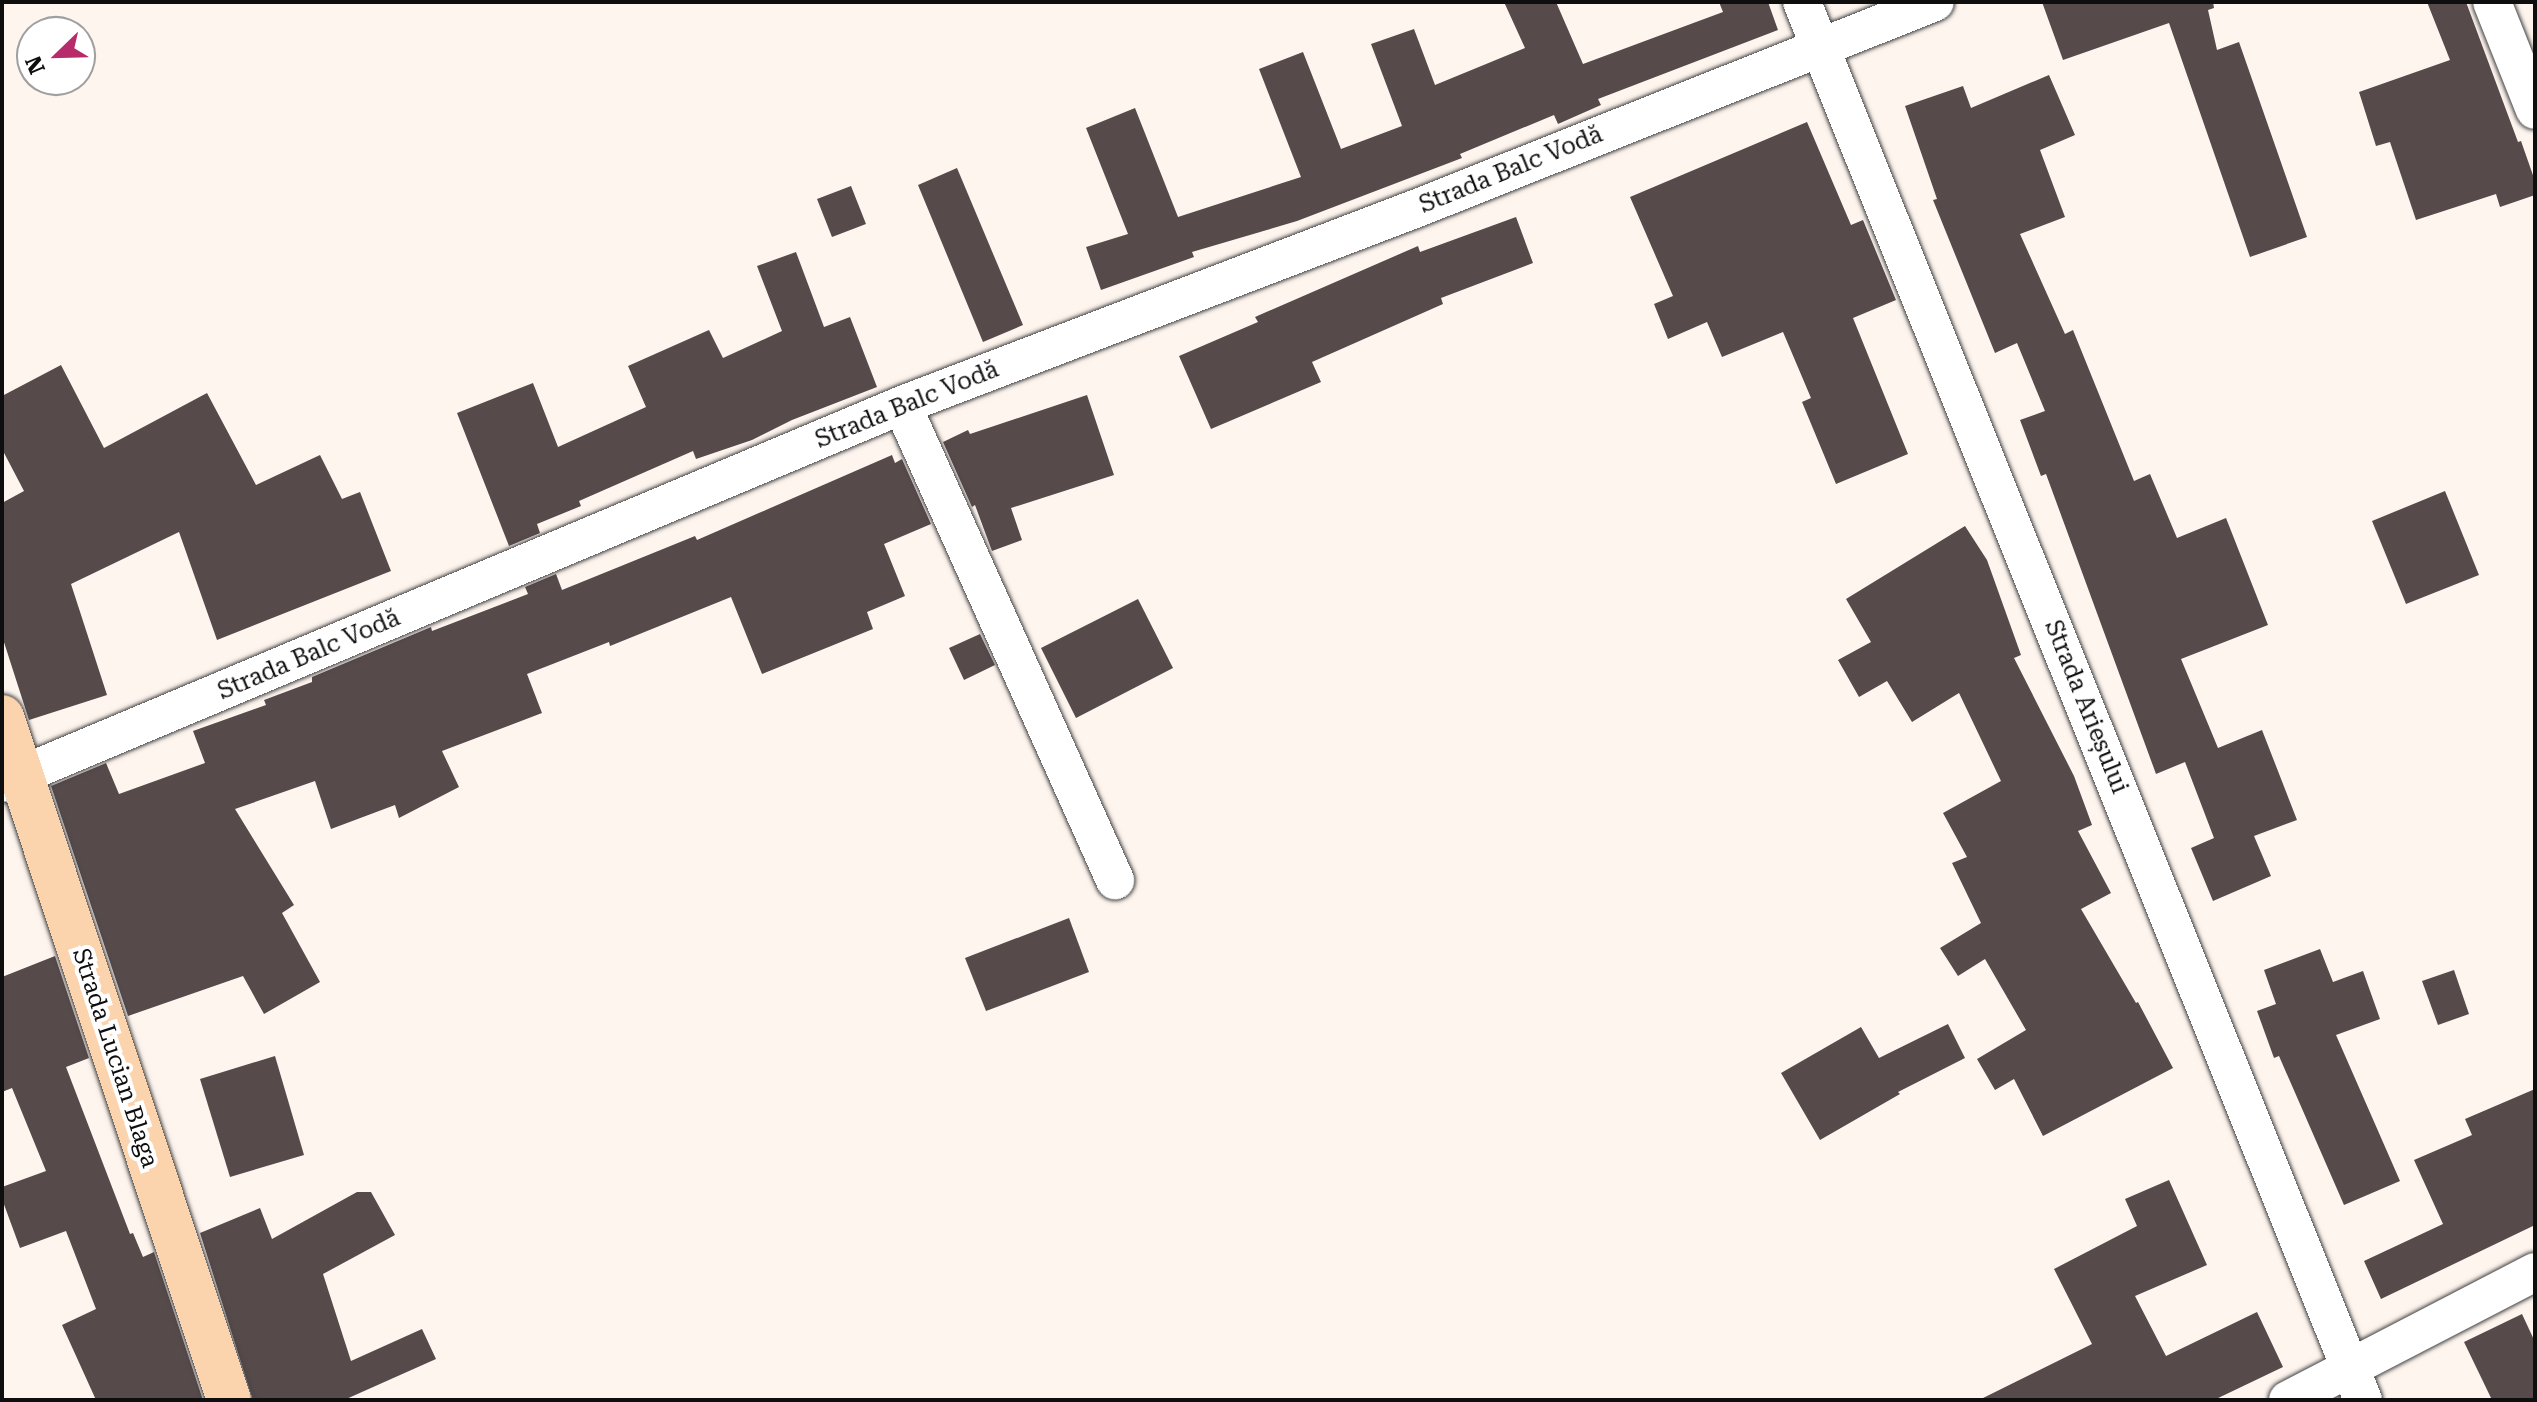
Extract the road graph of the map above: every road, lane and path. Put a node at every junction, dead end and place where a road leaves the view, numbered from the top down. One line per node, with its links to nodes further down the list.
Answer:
1 (1802, 2): 4 (street)
2 (1935, 2): 4 (street, Strada Balc Vodă)
3 (2492, 2): 5 (street)
4 (1821, 47): 6 (street, Strada Balc Vodă); 11 (street, Strada Arieșului)
5 (2535, 110)
6 (902, 405): 8 (street, Strada Balc Vodă); 9 (street)
7 (2, 717): 8 (street, Strada Lucian Blaga)
8 (12, 779): 12 (street, Strada Lucian Blaga)
9 (1115, 880)
10 (2535, 1272): 11 (street)
11 (2357, 1384): 13 (street)
12 (229, 1400)
13 (2288, 1400)

